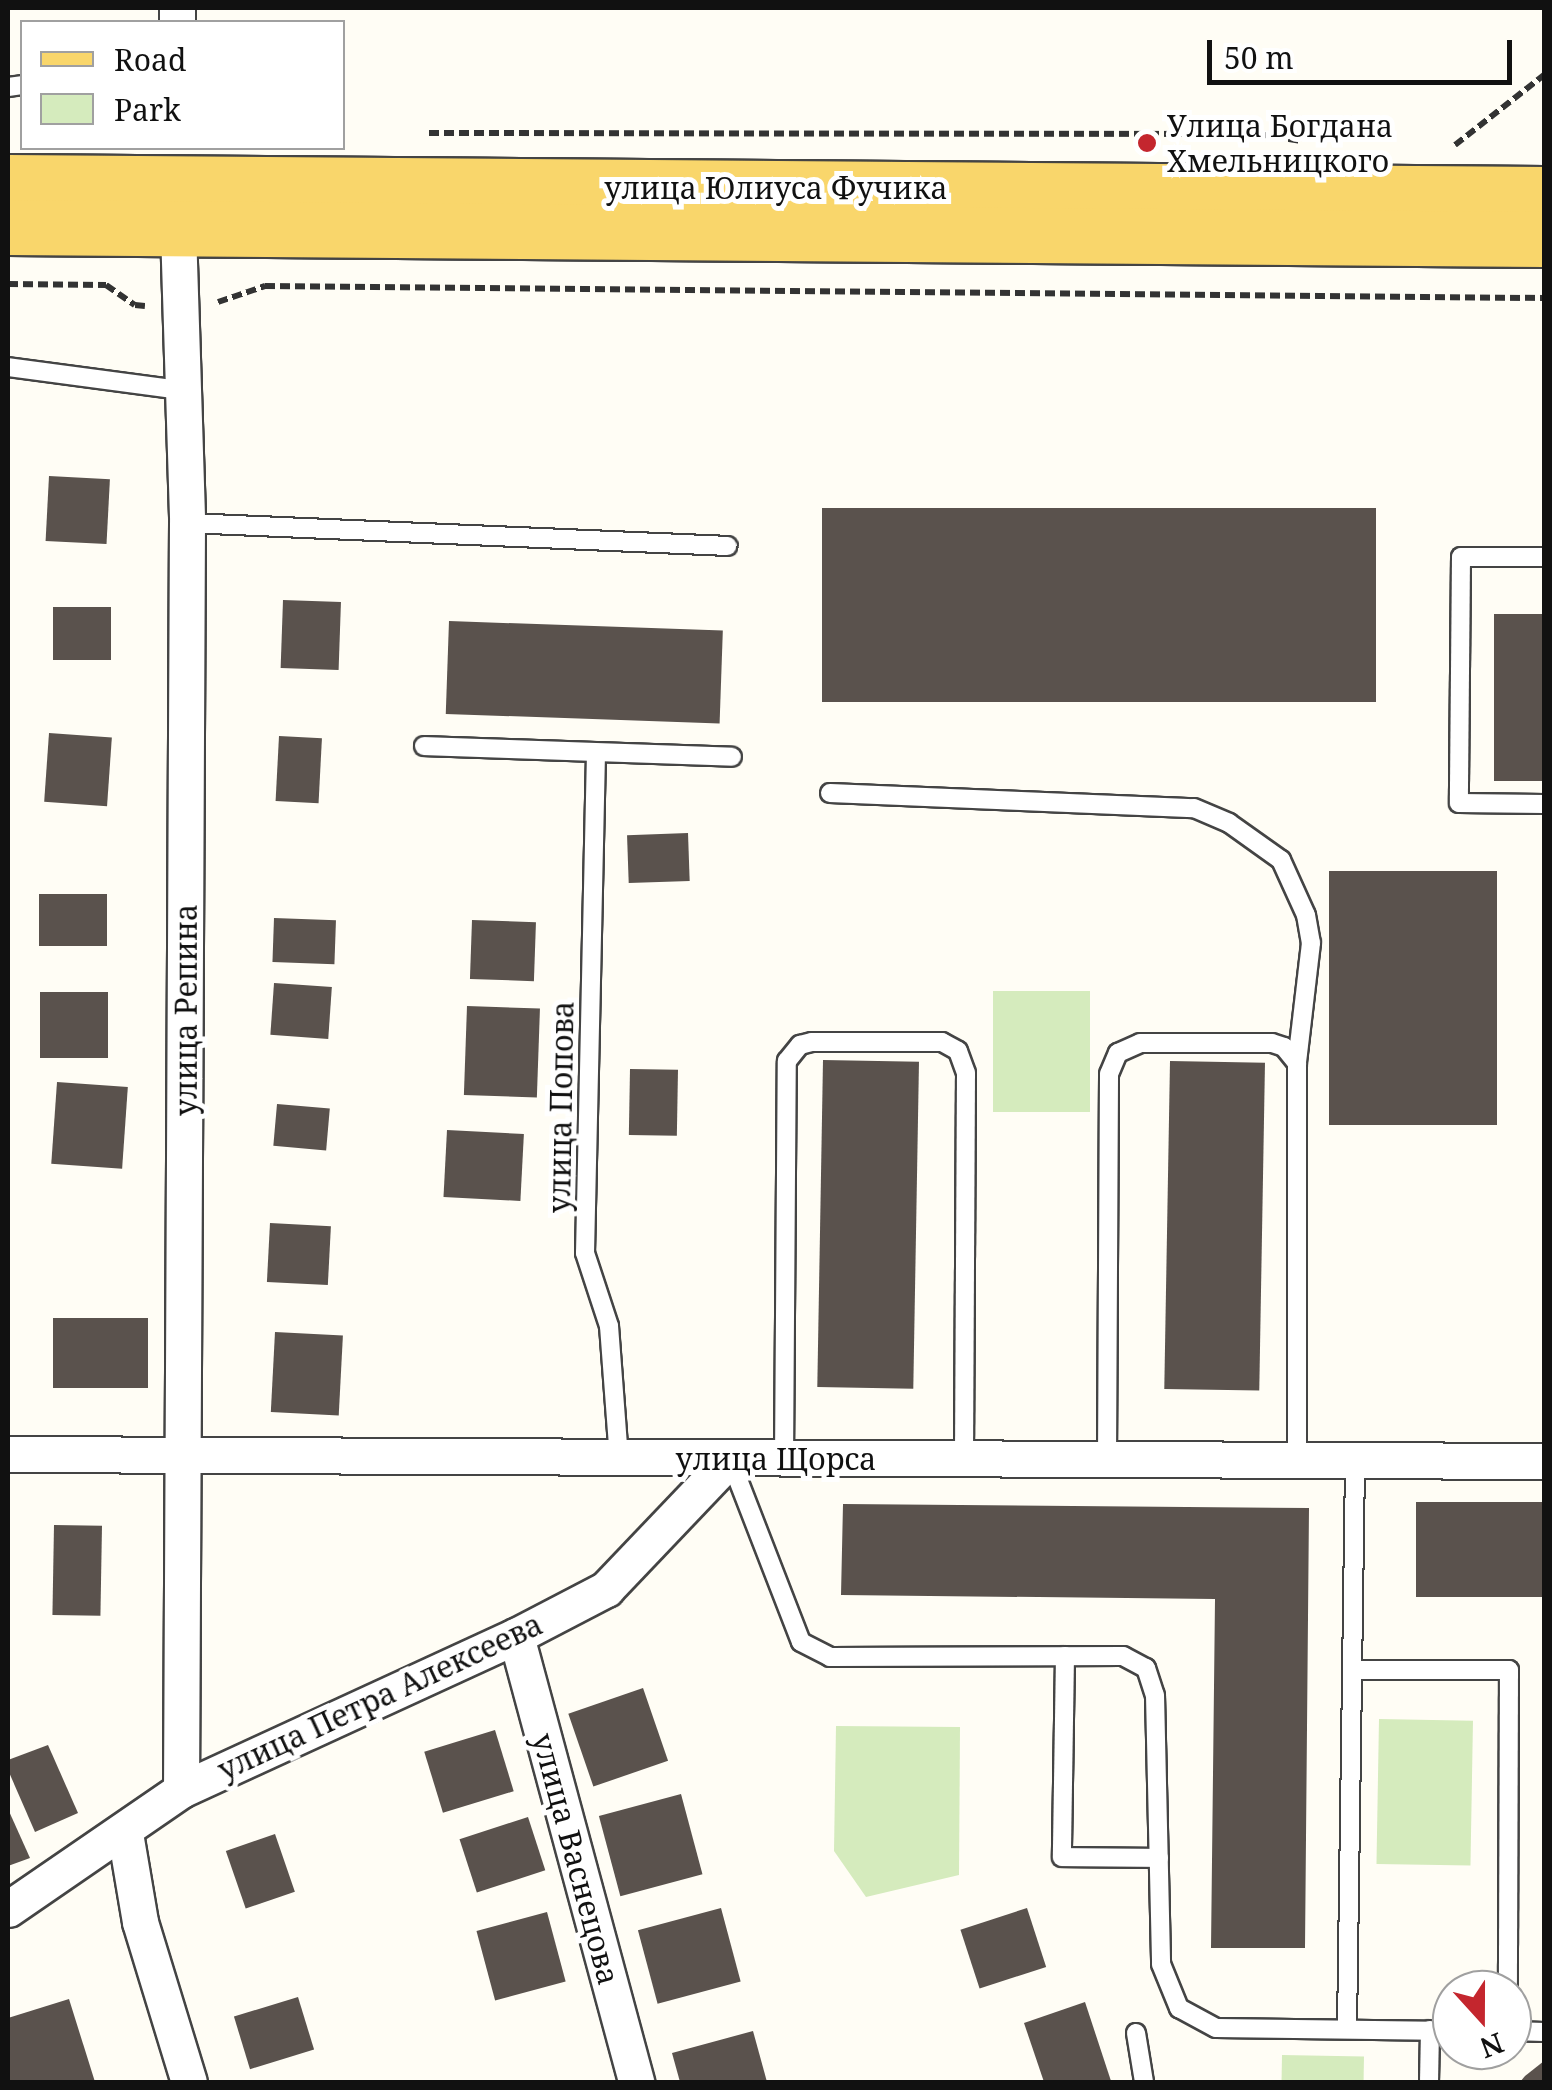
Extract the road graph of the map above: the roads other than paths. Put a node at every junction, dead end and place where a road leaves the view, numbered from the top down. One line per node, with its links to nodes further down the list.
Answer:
1 (8, 182): 2 (main road, улица Юлиуса Фучика)
2 (176, 187): 3 (main road, улица Юлиуса Фучика); 4 (main road, улица Юлиуса Фучика); 5 (main road, улица Юлиуса Фучика); 7 (street, улица Репина)
3 (1544, 194)
4 (8, 228)
5 (1544, 239)
6 (8, 367): 7 (lane)
7 (181, 390): 8 (street, улица Репина)
8 (187, 524): 9 (lane); 18 (street, улица Репина)
9 (728, 546)
10 (1544, 557): 15 (lane)
11 (424, 746): 12 (lane)
12 (596, 753): 13 (lane); 19 (lane, улица Попова)
13 (732, 756)
14 (830, 793): 16 (lane)
15 (1544, 804)
16 (1297, 1064): 23 (lane); 24 (lane)
17 (8, 1454): 18 (street, улица Щорса)
18 (185, 1458): 19 (street, улица Щорса); 30 (street, улица Репина)
19 (619, 1459): 20 (street, улица Щорса)
20 (730, 1459): 21 (street, улица Щорса); 27 (street, улица Петра Алексеева); 28 (lane)
21 (784, 1459): 22 (street, улица Щорса); 22 (lane)
22 (964, 1460): 23 (street, улица Щорса)
23 (1107, 1460): 24 (street, улица Щорса)
24 (1297, 1460): 25 (street, улица Щорса)
25 (1355, 1460): 26 (street, улица Щорса); 29 (lane)
26 (1544, 1461)
27 (516, 1636): 30 (street, улица Петра Алексеева); 39 (street, улица Васнецова)
28 (1065, 1656): 32 (lane); 32 (lane)
29 (1352, 1670): 34 (lane); 35 (lane)
30 (181, 1790): 31 (street, улица Петра Алексеева)
31 (124, 1833): 33 (street, улица Петра Алексеева); 38 (street)
32 (1159, 1858): 35 (lane)
33 (8, 1909)
34 (1508, 1970)
35 (1348, 2029): 36 (lane)
36 (1430, 2030): 41 (lane)
37 (1136, 2033): 40 (lane)
38 (188, 2082)
39 (636, 2082)
40 (1144, 2082)
41 (1429, 2082)

